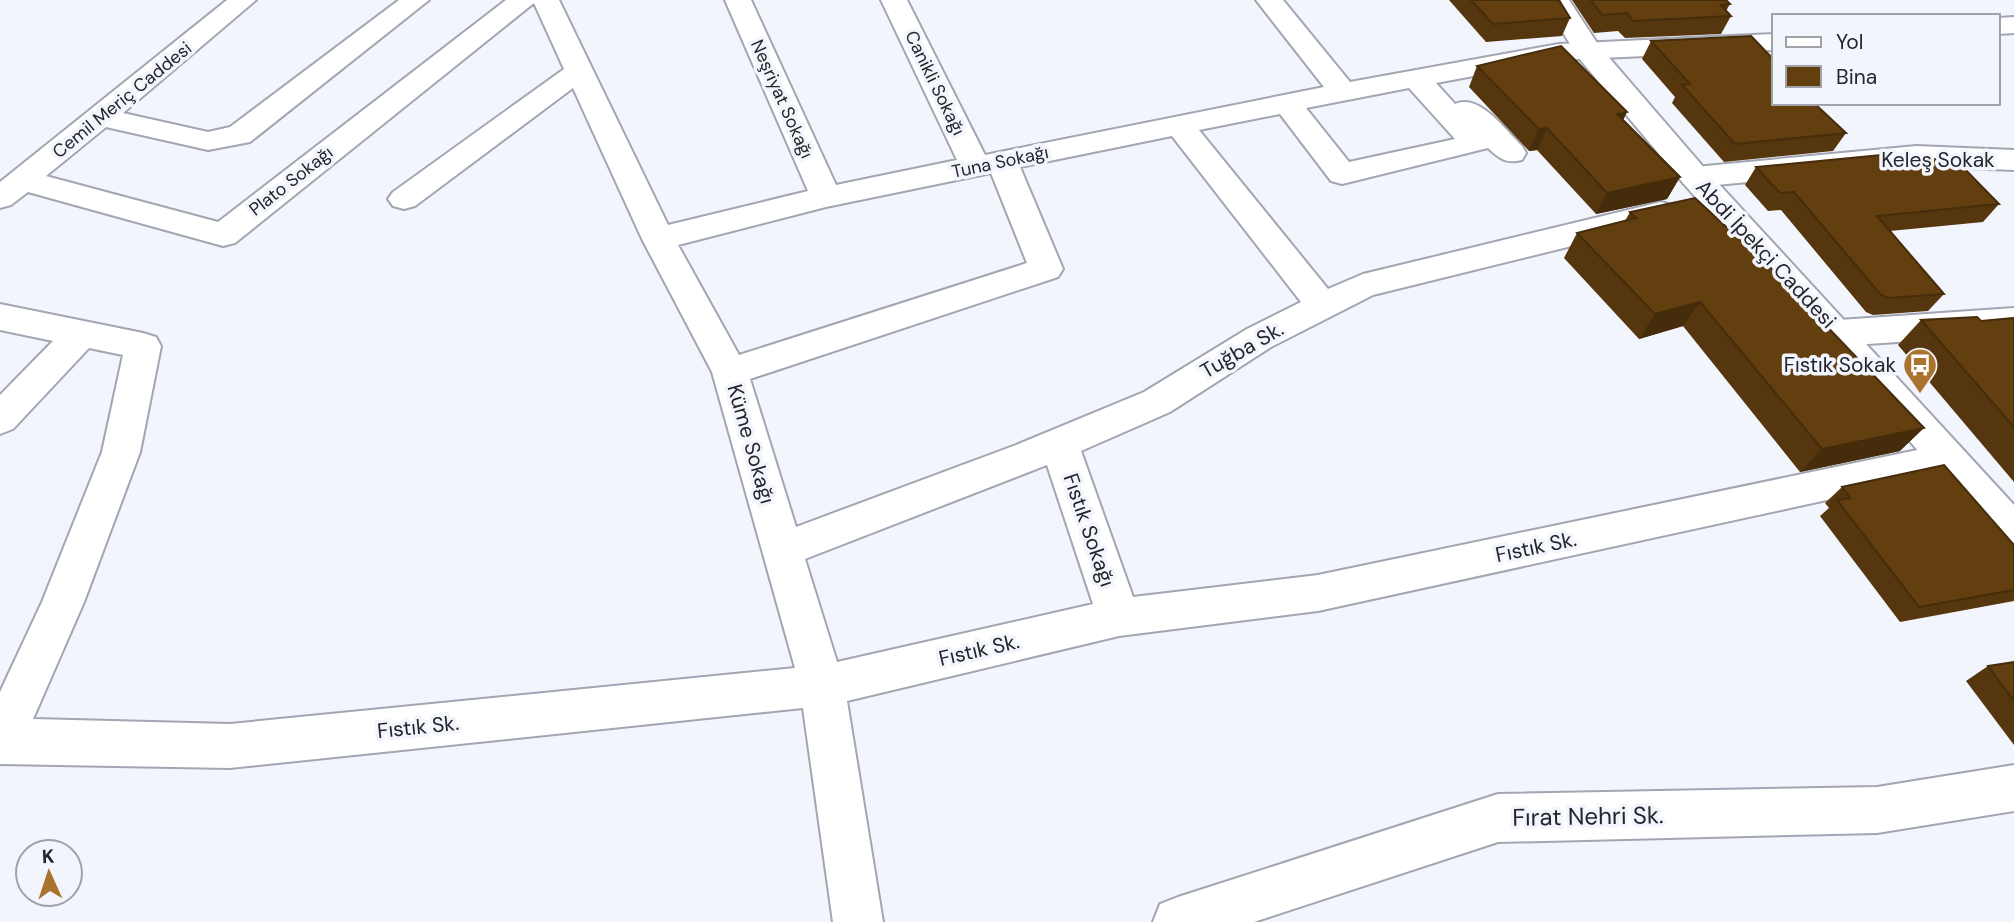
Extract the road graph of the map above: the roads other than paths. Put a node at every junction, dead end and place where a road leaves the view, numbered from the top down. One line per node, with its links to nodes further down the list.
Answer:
1 (243, 0): 15 (street, Cemil Meriç Caddesi)
2 (416, 0): 15 (street)
3 (523, 0): 20 (street, Plato Sokağı)
4 (546, 0): 11 (street, Küme Sokağı)
5 (738, 0): 22 (street, Neşriyat Sokağı)
6 (894, 0): 19 (street, Canikli Sokağı)
7 (1269, 0): 13 (street)
8 (1556, 0): 10 (street, Abdi İpekçi Caddesi)
9 (1772, 42): 10 (street, Tuna Sokağı)
10 (1588, 51): 12 (street, Tuna Sokağı); 21 (street, Abdi İpekçi Caddesi)
11 (580, 73): 23 (street); 24 (street, Küme Sokağı)
12 (1424, 77): 13 (street, Tuna Sokağı); 14 (street); 17 (street)
13 (1343, 92): 14 (street, Tuna Sokağı)
14 (1287, 103): 16 (street, Tuna Sokağı)
15 (102, 117): 20 (street, Cemil Meriç Caddesi)
16 (1179, 125): 19 (street, Tuna Sokağı); 25 (street)
17 (1511, 153)
18 (2014, 160): 21 (street, Keleş Sokak)
19 (989, 164): 22 (street, Tuna Sokağı); 30 (street, Canikli Sokağı)
20 (11, 189)
21 (1707, 189): 25 (street, Tuğba Sk.); 29 (street, Abdi İpekçi Caddesi)
22 (826, 197): 24 (street, Tuna Sokağı)
23 (404, 199)
24 (658, 239): 30 (street, Küme Sokağı)
25 (1322, 306): 32 (street, Tuğba Sk.)
26 (0, 317): 28 (street)
27 (2014, 321): 29 (street)
28 (82, 333): 31 (street); 38 (street)
29 (1839, 333): 33 (street, Abdi İpekçi Caddesi)
30 (730, 372): 35 (street, Küme Sokağı)
31 (0, 419)
32 (1059, 443): 35 (street, Tuğba Sk.); 36 (street, Fıstık Sokağı)
33 (1946, 459): 34 (street, Abdi İpekçi Caddesi); 36 (street, Fıstık Sk.)
34 (2014, 532)
35 (782, 550): 37 (street, Küme Sokağı)
36 (1119, 617): 37 (street, Fıstık Sk.)
37 (822, 686): 38 (street, Fıstık Sk.); 40 (street, Küme Sokağı)
38 (0, 741)
39 (2014, 788): 41 (street, Fırat Nehri Sk.)
40 (858, 922)
41 (1178, 922)

